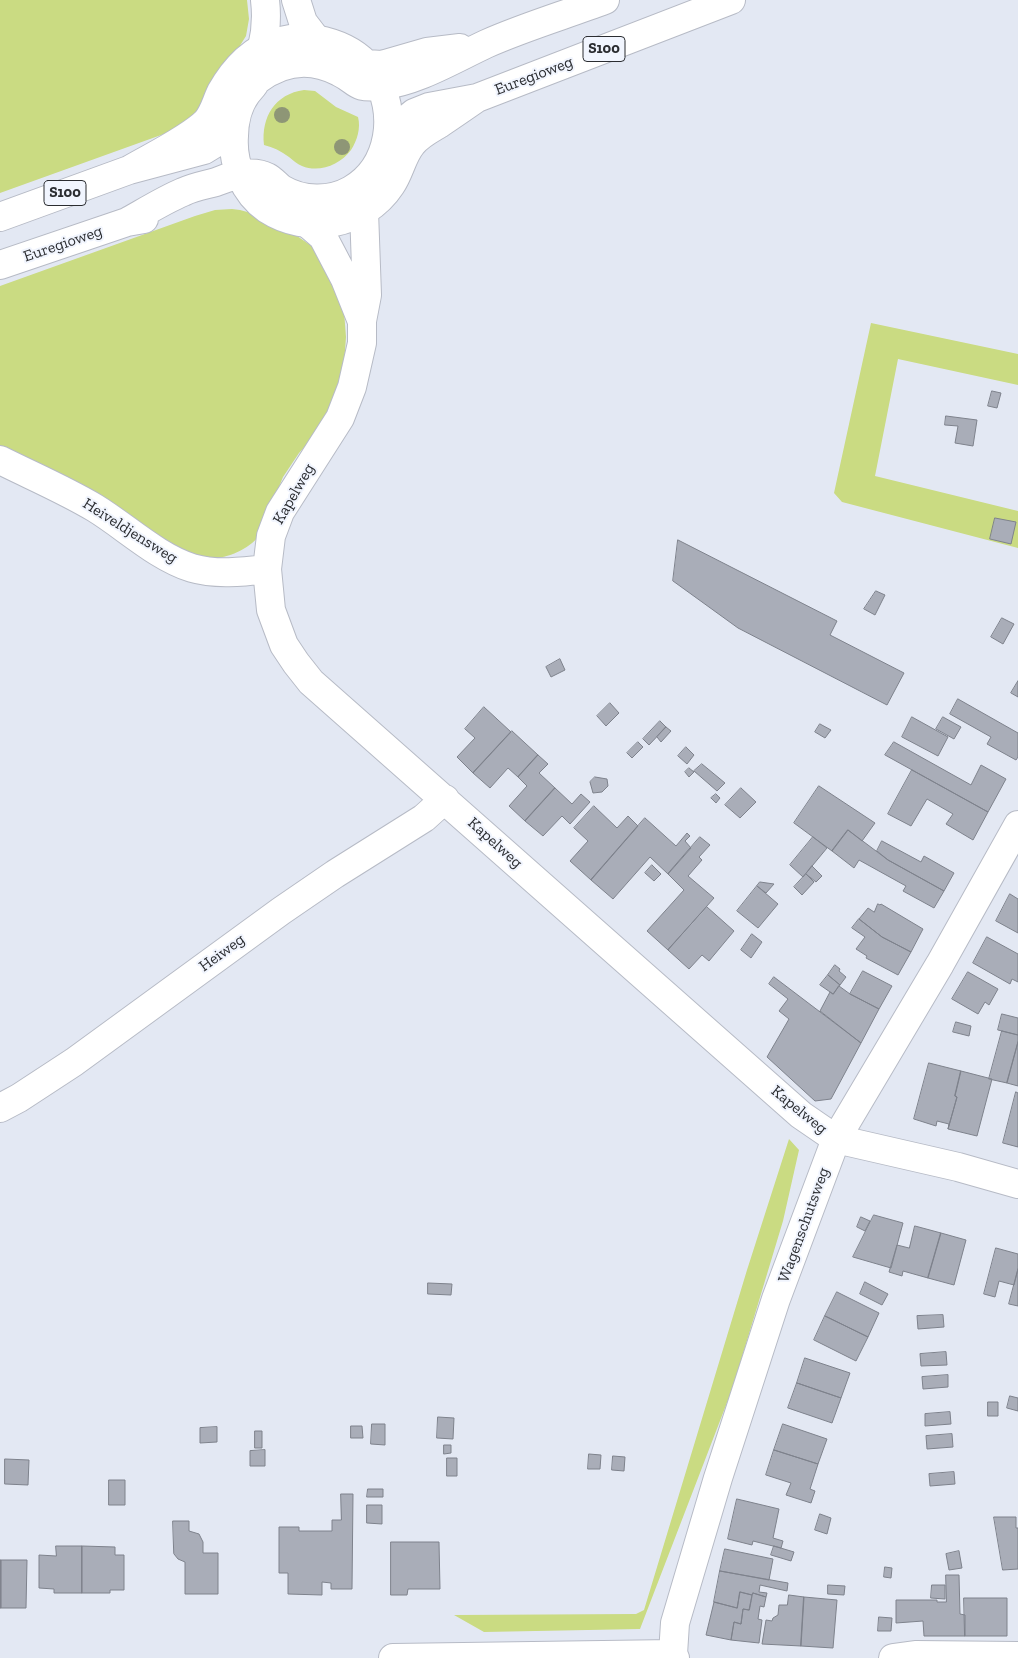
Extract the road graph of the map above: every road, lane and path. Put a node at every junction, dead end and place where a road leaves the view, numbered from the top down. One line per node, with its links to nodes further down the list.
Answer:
1 (265, 0): 6 (street)
2 (296, 0): 5 (street)
3 (604, 0): 7 (street)
4 (732, 0): 10 (street, Euregioweg / S100)
5 (316, 39): 6 (street); 7 (street)
6 (262, 48): 8 (street); 9 (street)
7 (373, 75): 8 (street); 10 (street)
8 (257, 80): 9 (street)
9 (224, 118): 11 (street); 15 (street, S100)
10 (396, 149): 12 (street); 14 (street)
11 (240, 174): 12 (street); 13 (street); 16 (street, Euregioweg)
12 (364, 181): 14 (street, Kapelweg)
13 (255, 199): 16 (street, Euregioweg); 17 (street)
14 (364, 211): 17 (street); 19 (street, Kapelweg)
15 (0, 217)
16 (127, 222): 18 (street, Euregioweg)
17 (308, 224): 19 (street, Kapelweg)
18 (0, 265)
19 (362, 321): 21 (street, Kapelweg)
20 (0, 460): 21 (street, Heiveldjensweg)
21 (267, 570): 22 (street, Kapelweg)
22 (445, 799): 24 (street, Heiweg); 25 (street, Kapelweg)
23 (1018, 825): 25 (street, Wagenschutsweg)
24 (0, 1108)
25 (836, 1139): 26 (street, Kapelweg); 27 (street, Wagenschutsweg)
26 (1018, 1184)
27 (674, 1656): 29 (street)
28 (1018, 1656): 30 (street)
29 (393, 1658)
30 (892, 1658)

